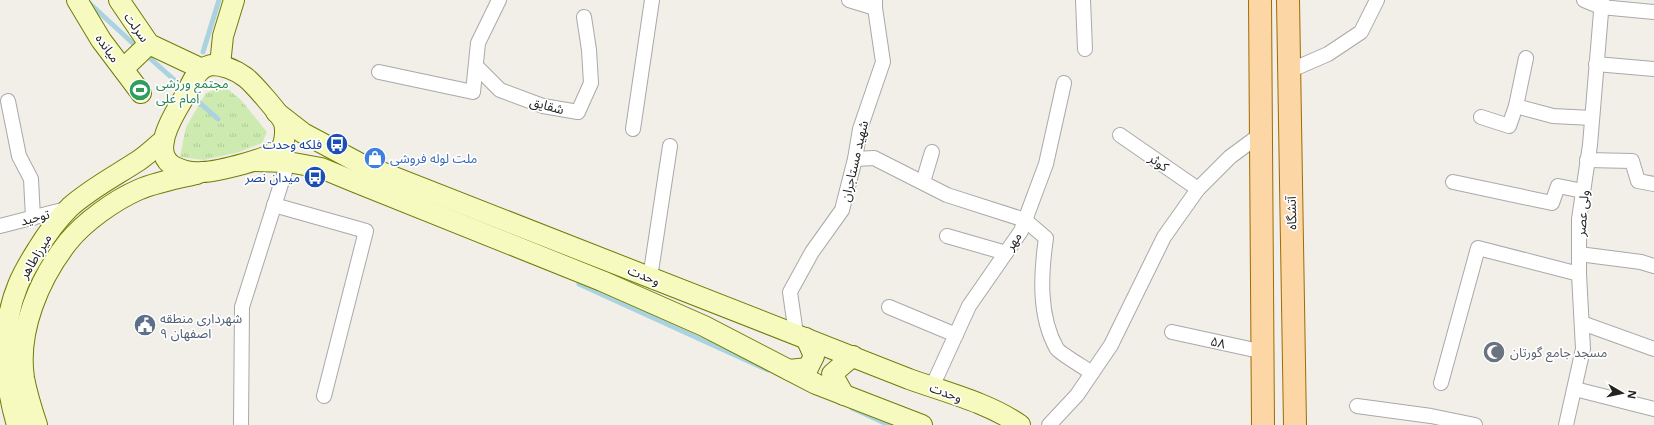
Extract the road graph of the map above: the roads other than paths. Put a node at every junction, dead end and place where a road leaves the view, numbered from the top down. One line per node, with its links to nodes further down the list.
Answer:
1 (77, 0): 22 (main road, میانده)
2 (119, 0): 17 (main road, سرلت)
3 (234, 0): 21 (main road)
4 (499, 0): 20 (street)
5 (652, 0): 33 (street)
6 (849, 0): 12 (street)
7 (1083, 0): 16 (street)
8 (1260, 0): 34 (main road)
9 (1288, 0): 24 (main road, آتشگاه)
10 (1377, 0): 24 (street)
11 (1584, 0): 13 (street)
12 (875, 4): 39 (street, شهید مستاجران)
13 (1602, 4): 14 (street); 19 (street, ولی عصر)
14 (1654, 12)
15 (584, 17): 20 (street, شقایق)
16 (1086, 48)
17 (144, 49): 21 (main road, سرلت); 22 (main road)
18 (1526, 58): 29 (street)
19 (1596, 64): 23 (street); 32 (street, ولی عصر)
20 (476, 66): 25 (street)
21 (211, 67): 30 (main road); 36 (main road)
22 (123, 69): 27 (main road, میانده)
23 (1654, 69)
24 (1289, 71): 84 (main road, آتشگاه)
25 (379, 72)
26 (1064, 82): 52 (street, مهر)
27 (141, 93)
28 (8, 101): 51 (street)
29 (1516, 106): 31 (street); 32 (street)
30 (276, 112): 41 (main road); 59 (main road, وحدت)
31 (1481, 117)
32 (1592, 118): 40 (street, ولی عصر)
33 (633, 129)
34 (1261, 134): 47 (street); 66 (main road)
35 (1120, 135): 47 (street, کوثر)
36 (164, 140): 43 (main road); 50 (main road, میرزاطاهر)
37 (670, 146): 59 (street)
38 (932, 152): 44 (street)
39 (855, 159): 44 (street); 64 (street, شهید مستاجران)
40 (1588, 160): 46 (street); 48 (street, ولی عصر)
41 (255, 161): 42 (main road, وحدت); 43 (main road)
42 (288, 162): 49 (street); 68 (main road, وحدت)
43 (202, 172): 78 (main road, میرزاطاهر)
44 (923, 182): 52 (street)
45 (1453, 182): 48 (street)
46 (1654, 184)
47 (1198, 189): 69 (street)
48 (1583, 192): 56 (street, ولی عصر)
49 (274, 205): 74 (street); 79 (street)
50 (70, 208): 51 (street, توحید); 77 (main road, میرزاطاهر)
51 (33, 218): 53 (street, توحید)
52 (1025, 220): 55 (street, مهر); 69 (street)
53 (0, 226)
54 (948, 236): 55 (street)
55 (1006, 253): 63 (street, مهر)
56 (1579, 254): 57 (street); 58 (street, ولی عصر)
57 (1654, 266)
58 (1579, 274): 61 (street, ولی عصر); 70 (street)
59 (650, 278): 64 (main road, وحدت)
60 (889, 307): 63 (street)
61 (1582, 324): 65 (street); 72 (street, ولی عصر)
62 (1172, 332): 66 (street, ۵۸)
63 (956, 335): 71 (street, مهر)
64 (801, 336): 67 (main road, وحدت); 68 (main road)
65 (1654, 349)
66 (1264, 352): 83 (main road)
67 (853, 356): 71 (main road, وحدت); 73 (main road)
68 (789, 370): 73 (main road, وحدت)
69 (1092, 373): 82 (street)
70 (1441, 383)
71 (932, 387): 81 (main road, وحدت)
72 (1575, 389): 76 (street); 86 (street, ولی عصر)
73 (844, 395): 80 (main road, وحدت)
74 (324, 396)
75 (1357, 406): 85 (street)
76 (1654, 409)
77 (17, 425)
78 (37, 425)
79 (241, 425)
80 (922, 425)
81 (1020, 425)
82 (1049, 425)
83 (1263, 425)
84 (1295, 425)
85 (1475, 425)
86 (1566, 425)

